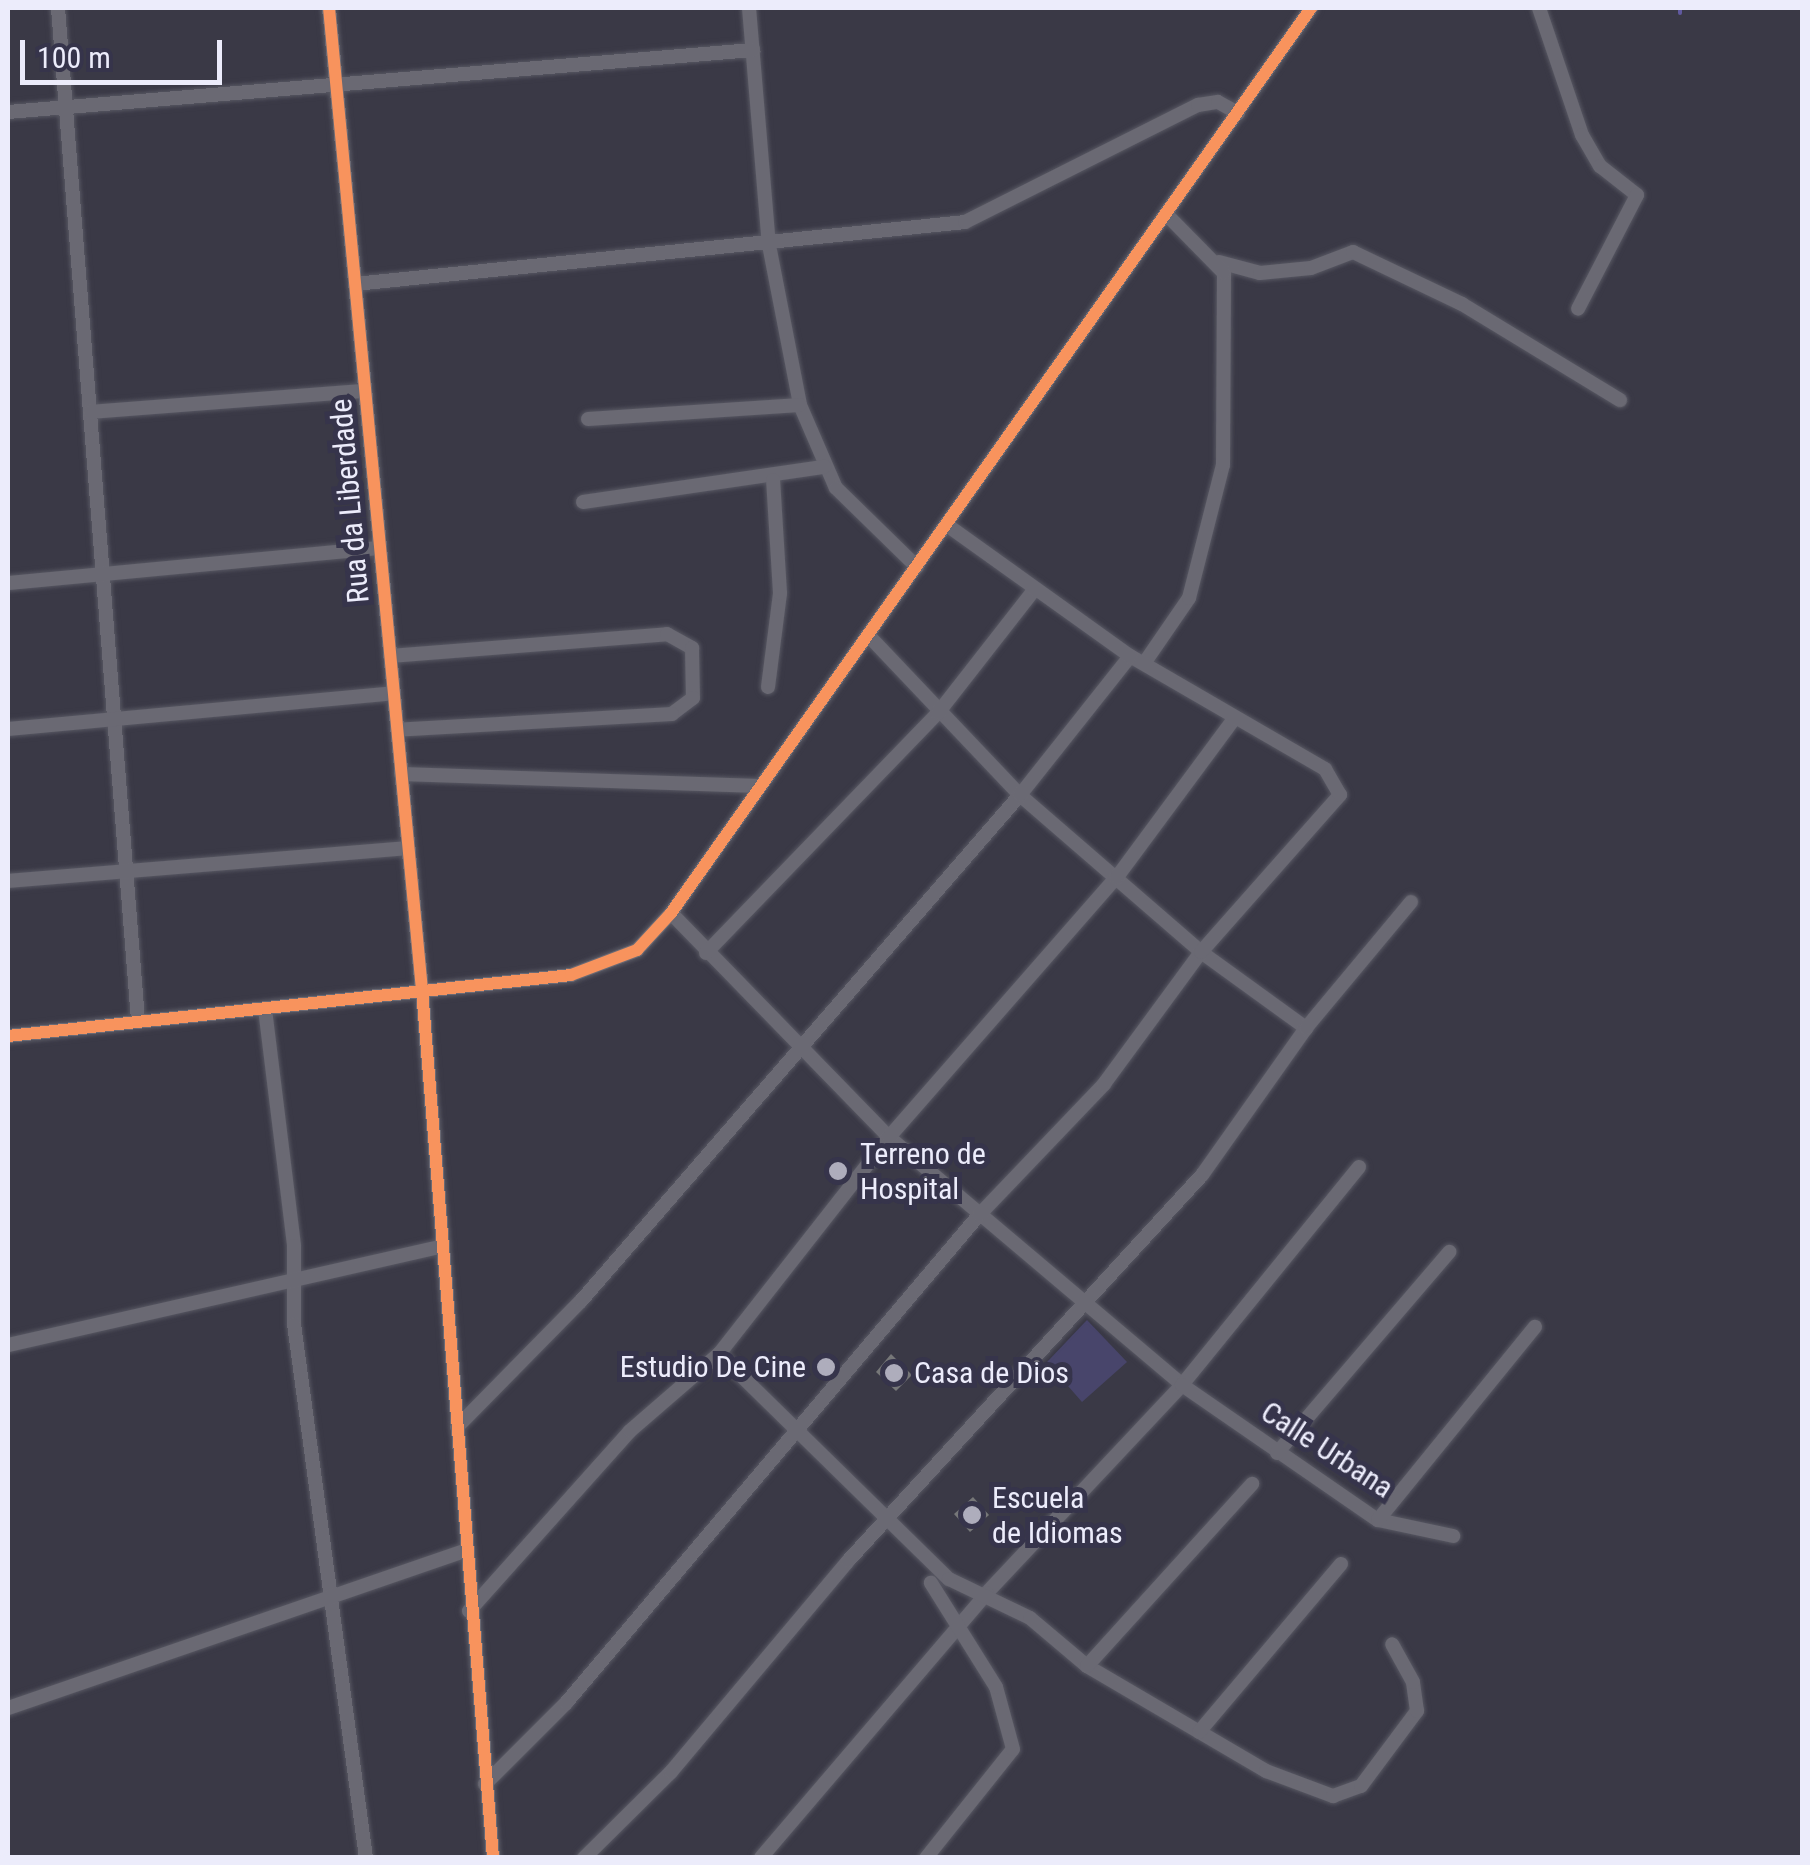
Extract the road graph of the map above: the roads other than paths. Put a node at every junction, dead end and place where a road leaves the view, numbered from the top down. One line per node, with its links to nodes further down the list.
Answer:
1 (58, 8): 8 (street)
2 (329, 8): 7 (street, Rua da Liberdade)
3 (749, 8): 6 (street)
4 (1311, 8): 10 (street)
5 (1539, 8): 15 (street)
6 (753, 50): 7 (street); 12 (street)
7 (336, 84): 8 (street); 14 (street, Rua da Liberdade)
8 (68, 107): 9 (street); 19 (street)
9 (8, 112)
10 (1238, 113): 11 (street); 12 (street)
11 (1168, 216): 13 (street); 24 (street)
12 (769, 245): 14 (street); 18 (street)
13 (1220, 262): 17 (street); 33 (street)
14 (355, 284): 16 (street, Rua da Liberdade)
15 (1578, 309)
16 (365, 391): 19 (street); 25 (street, Rua da Liberdade)
17 (1620, 400)
18 (800, 404): 20 (street); 21 (street)
19 (90, 412): 27 (street)
20 (588, 419)
21 (824, 467): 22 (street); 26 (street)
22 (773, 480): 23 (street); 34 (street)
23 (583, 502)
24 (947, 525): 26 (street); 29 (street)
25 (379, 548): 27 (street); 31 (street, Rua da Liberdade)
26 (917, 568): 30 (street)
27 (99, 576): 28 (street); 38 (street)
28 (8, 584)
29 (1035, 589): 32 (street); 36 (street)
30 (868, 635): 36 (street); 42 (street)
31 (390, 656): 35 (street, Rua da Liberdade); 40 (street)
32 (1130, 656): 33 (street); 43 (street)
33 (1145, 662): 37 (street)
34 (768, 686)
35 (393, 693): 38 (street); 40 (street, Rua da Liberdade)
36 (938, 713): 43 (street); 51 (street)
37 (1234, 718): 46 (street); 50 (street)
38 (113, 720): 39 (street); 45 (street)
39 (8, 729)
40 (397, 730): 41 (street, Rua da Liberdade)
41 (401, 774): 42 (street); 44 (street, Rua da Liberdade)
42 (760, 786): 49 (street)
43 (1020, 796): 46 (street); 57 (street)
44 (408, 848): 45 (street); 52 (street, Rua da Liberdade)
45 (127, 870): 47 (street); 54 (street)
46 (1116, 876): 50 (street); 58 (street)
47 (8, 881)
48 (1411, 902): 55 (street)
49 (670, 914): 51 (street, Calle Urbana); 52 (street)
50 (1201, 952): 55 (street); 60 (street)
51 (706, 953): 57 (street, Calle Urbana)
52 (422, 990): 53 (street); 61 (street, Rua da Liberdade)
53 (264, 1009): 54 (street); 63 (street)
54 (138, 1021): 56 (street)
55 (1306, 1028): 64 (street)
56 (8, 1036)
57 (797, 1050): 58 (street, Calle Urbana); 69 (street)
58 (889, 1137): 60 (street, Calle Urbana); 67 (street)
59 (1360, 1166): 68 (street)
60 (979, 1215): 64 (street, Calle Urbana); 70 (street)
61 (440, 1247): 63 (street); 69 (street, Rua da Liberdade)
62 (1449, 1252): 71 (street)
63 (290, 1278): 66 (street); 80 (street)
64 (1085, 1310): 68 (street, Calle Urbana); 73 (street)
65 (1535, 1327): 74 (street)
66 (8, 1344)
67 (719, 1354): 70 (street); 81 (street)
68 (1182, 1385): 71 (street, Calle Urbana); 79 (street)
69 (457, 1427): 76 (street, Rua da Liberdade)
70 (794, 1428): 73 (street); 87 (street)
71 (1277, 1453): 74 (street, Calle Urbana)
72 (1252, 1484): 84 (street)
73 (886, 1520): 79 (street); 90 (street)
74 (1378, 1520): 75 (street, Calle Urbana)
75 (1453, 1536)
76 (464, 1550): 80 (street); 81 (street, Rua da Liberdade)
77 (1341, 1564): 86 (street)
78 (931, 1582): 82 (street)
79 (987, 1594): 82 (street); 84 (street)
80 (330, 1597): 85 (street); 88 (street)
81 (469, 1611): 87 (street, Rua da Liberdade)
82 (959, 1626): 91 (street); 92 (street)
83 (1392, 1644): 86 (street)
84 (1087, 1666): 86 (street)
85 (8, 1708)
86 (1198, 1732)
87 (484, 1784): 89 (street, Rua da Liberdade)
88 (366, 1858)
89 (493, 1858)
90 (584, 1858)
91 (761, 1858)
92 (926, 1858)

